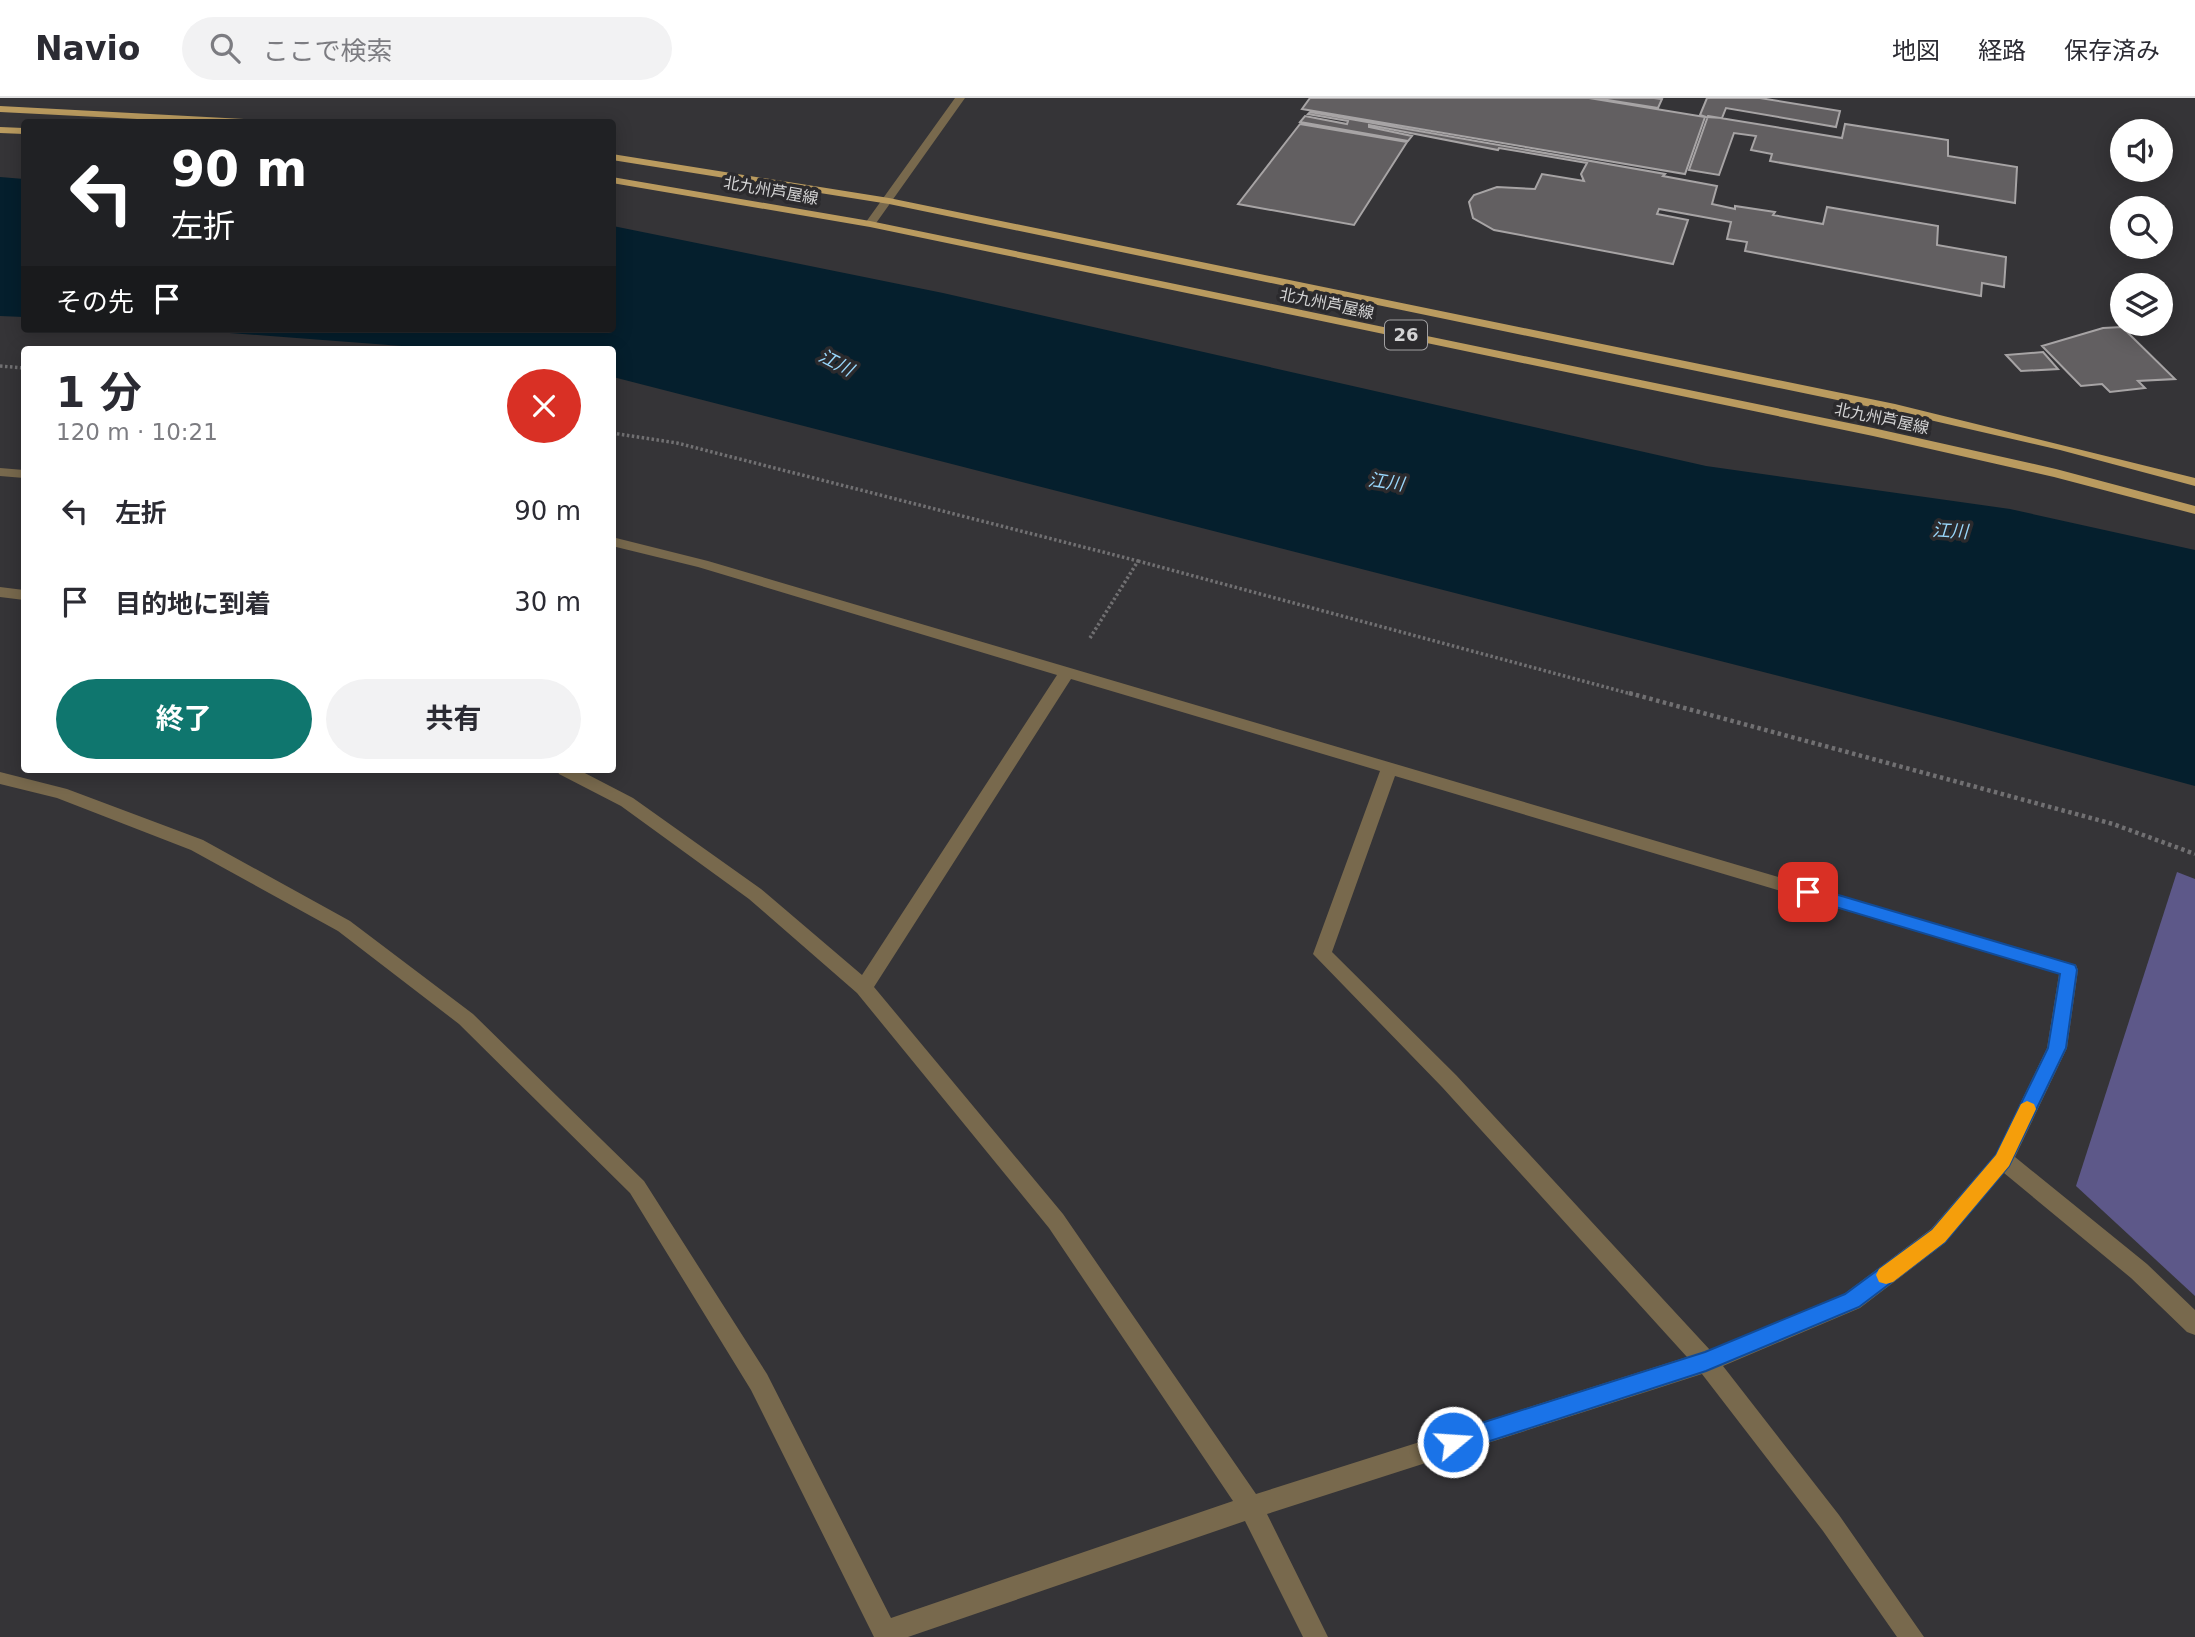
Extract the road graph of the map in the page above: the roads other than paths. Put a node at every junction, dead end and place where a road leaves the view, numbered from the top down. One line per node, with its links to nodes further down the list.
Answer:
1 (960, 98): 8 (street)
2 (0, 109): 3 (main road)
3 (188, 119)
4 (0, 130): 5 (main road)
5 (21, 131)
6 (616, 158): 8 (main road, 北九州芦屋線 / 26)
7 (616, 181): 9 (main road, 北九州芦屋線 / 26)
8 (889, 201): 9 (street); 12 (main road, 北九州芦屋線 / 26)
9 (870, 224): 13 (main road, 北九州芦屋線 / 26)
10 (0, 472): 11 (street)
11 (21, 474)
12 (2195, 482)
13 (2195, 510)
14 (616, 542): 17 (street)
15 (0, 592): 16 (street)
16 (21, 596)
17 (1068, 672): 18 (street); 21 (street)
18 (1390, 768): 22 (street); 24 (street)
19 (571, 773): 21 (street)
20 (0, 778): 26 (street)
21 (864, 988): 25 (street)
22 (2003, 1160): 23 (street); 24 (street)
23 (2195, 1325)
24 (1706, 1362): 25 (street); 28 (street)
25 (1251, 1507): 26 (street); 27 (street)
26 (886, 1634)
27 (1316, 1637)
28 (1912, 1637)

